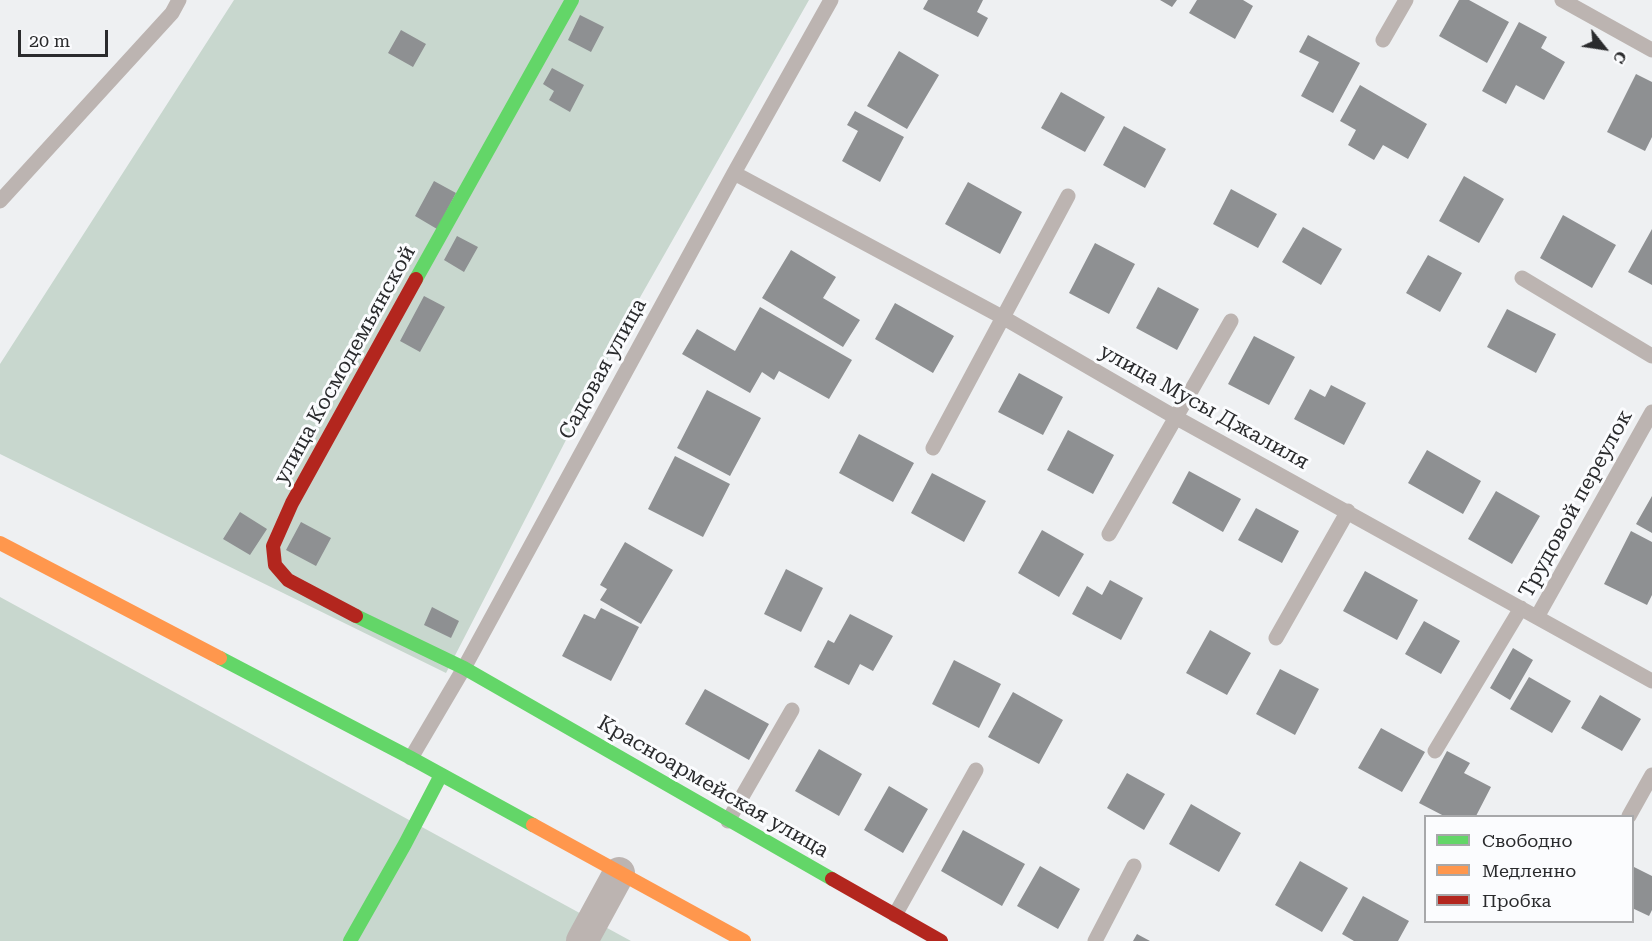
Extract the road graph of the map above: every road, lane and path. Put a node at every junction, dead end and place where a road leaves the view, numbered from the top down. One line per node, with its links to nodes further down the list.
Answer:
1 (179, 0): 10 (lane)
2 (572, 0): 24 (street, улица Космодемьянской)
3 (831, 0): 8 (lane, Садовая улица)
4 (1406, 0): 6 (lane)
5 (1562, 0): 7 (lane)
6 (1383, 40)
7 (1652, 50)
8 (734, 173): 12 (lane, улица Мусы Джалиля); 24 (lane, Садовая улица)
9 (1068, 196): 12 (lane)
10 (0, 201)
11 (1522, 278): 14 (lane)
12 (1004, 318): 16 (lane, улица Мусы Джалиля); 17 (lane)
13 (1231, 321): 16 (lane)
14 (1652, 356)
15 (1652, 412): 22 (lane, Трудовой переулок)
16 (1175, 417): 18 (lane, улица Мусы Джалиля); 19 (lane)
17 (933, 448)
18 (1348, 512): 21 (lane, улица Мусы Джалиля); 23 (lane)
19 (1109, 534)
20 (0, 543): 28 (street)
21 (1521, 608): 22 (lane, улица Мусы Джалиля); 27 (lane)
22 (1537, 617): 25 (lane, улица Мусы Джалиля)
23 (1276, 638)
24 (464, 668): 28 (lane, Садовая улица); 33 (street, Красноармейская улица)
25 (1652, 681)
26 (792, 710): 33 (lane)
27 (1434, 751)
28 (411, 758): 30 (street)
29 (976, 770): 36 (lane)
30 (441, 775): 35 (street); 37 (street)
31 (1652, 775): 32 (lane)
32 (1630, 815)
33 (728, 821): 36 (street, Красноармейская улица)
34 (1134, 866): 41 (lane)
35 (619, 873): 38 (street); 39 (street)
36 (895, 915): 40 (street, Красноармейская улица)
37 (350, 941)
38 (582, 941)
39 (744, 941)
40 (941, 941)
41 (1095, 941)

